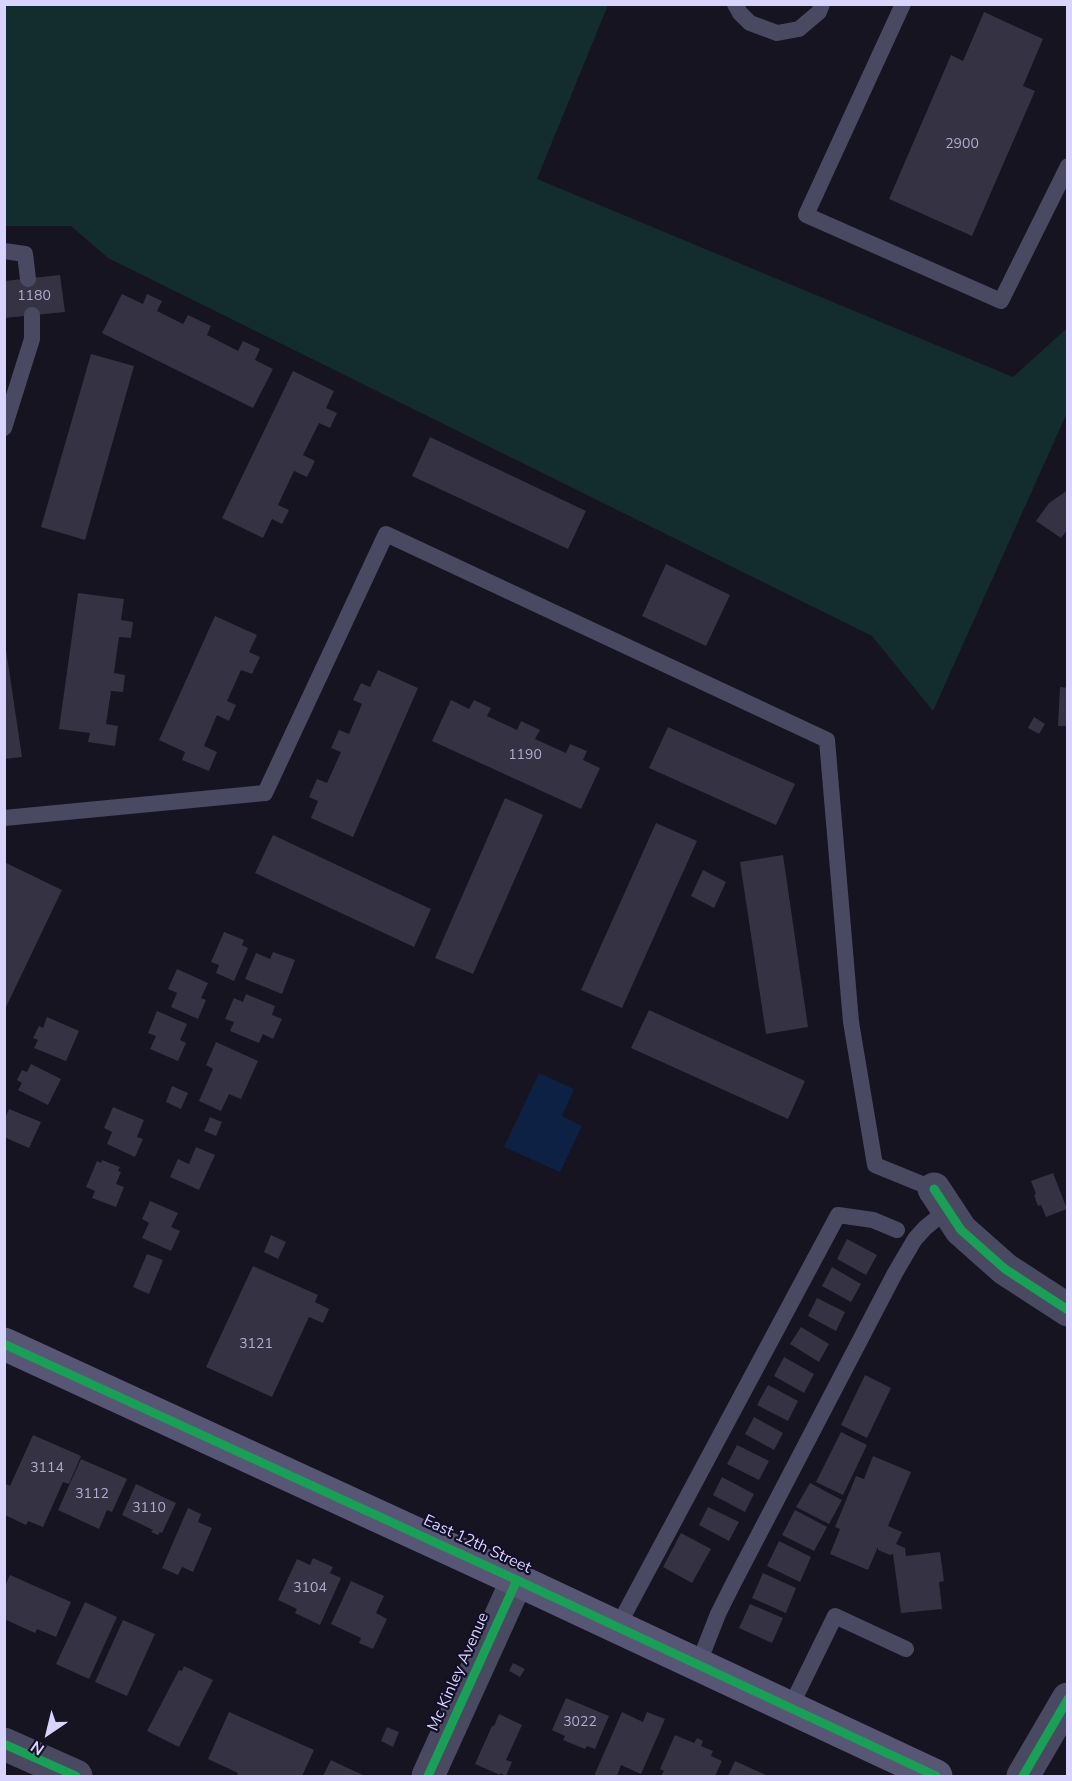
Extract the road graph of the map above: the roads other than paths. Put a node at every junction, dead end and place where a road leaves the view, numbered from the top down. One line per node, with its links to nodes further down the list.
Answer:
1 (735, 4): 2 (lane)
2 (822, 4)
3 (903, 4): 4 (lane)
4 (1068, 166)
5 (4, 251): 6 (lane)
6 (28, 279)
7 (32, 315): 8 (lane)
8 (4, 428)
9 (4, 818): 10 (lane)
10 (941, 1199): 12 (street); 17 (lane)
11 (897, 1230): 15 (lane)
12 (1068, 1310)
13 (4, 1344): 14 (street, East 12th Street)
14 (517, 1580): 15 (street, East 12th Street); 22 (street, Mc Kinley Avenue)
15 (617, 1628): 17 (street, East 12th Street)
16 (906, 1649): 19 (lane)
17 (698, 1665): 19 (street, East 12th Street)
18 (1068, 1699): 24 (street)
19 (790, 1708): 23 (street, East 12th Street)
20 (4, 1744): 21 (street)
21 (76, 1776)
22 (428, 1776)
23 (936, 1776)
24 (1023, 1776)

